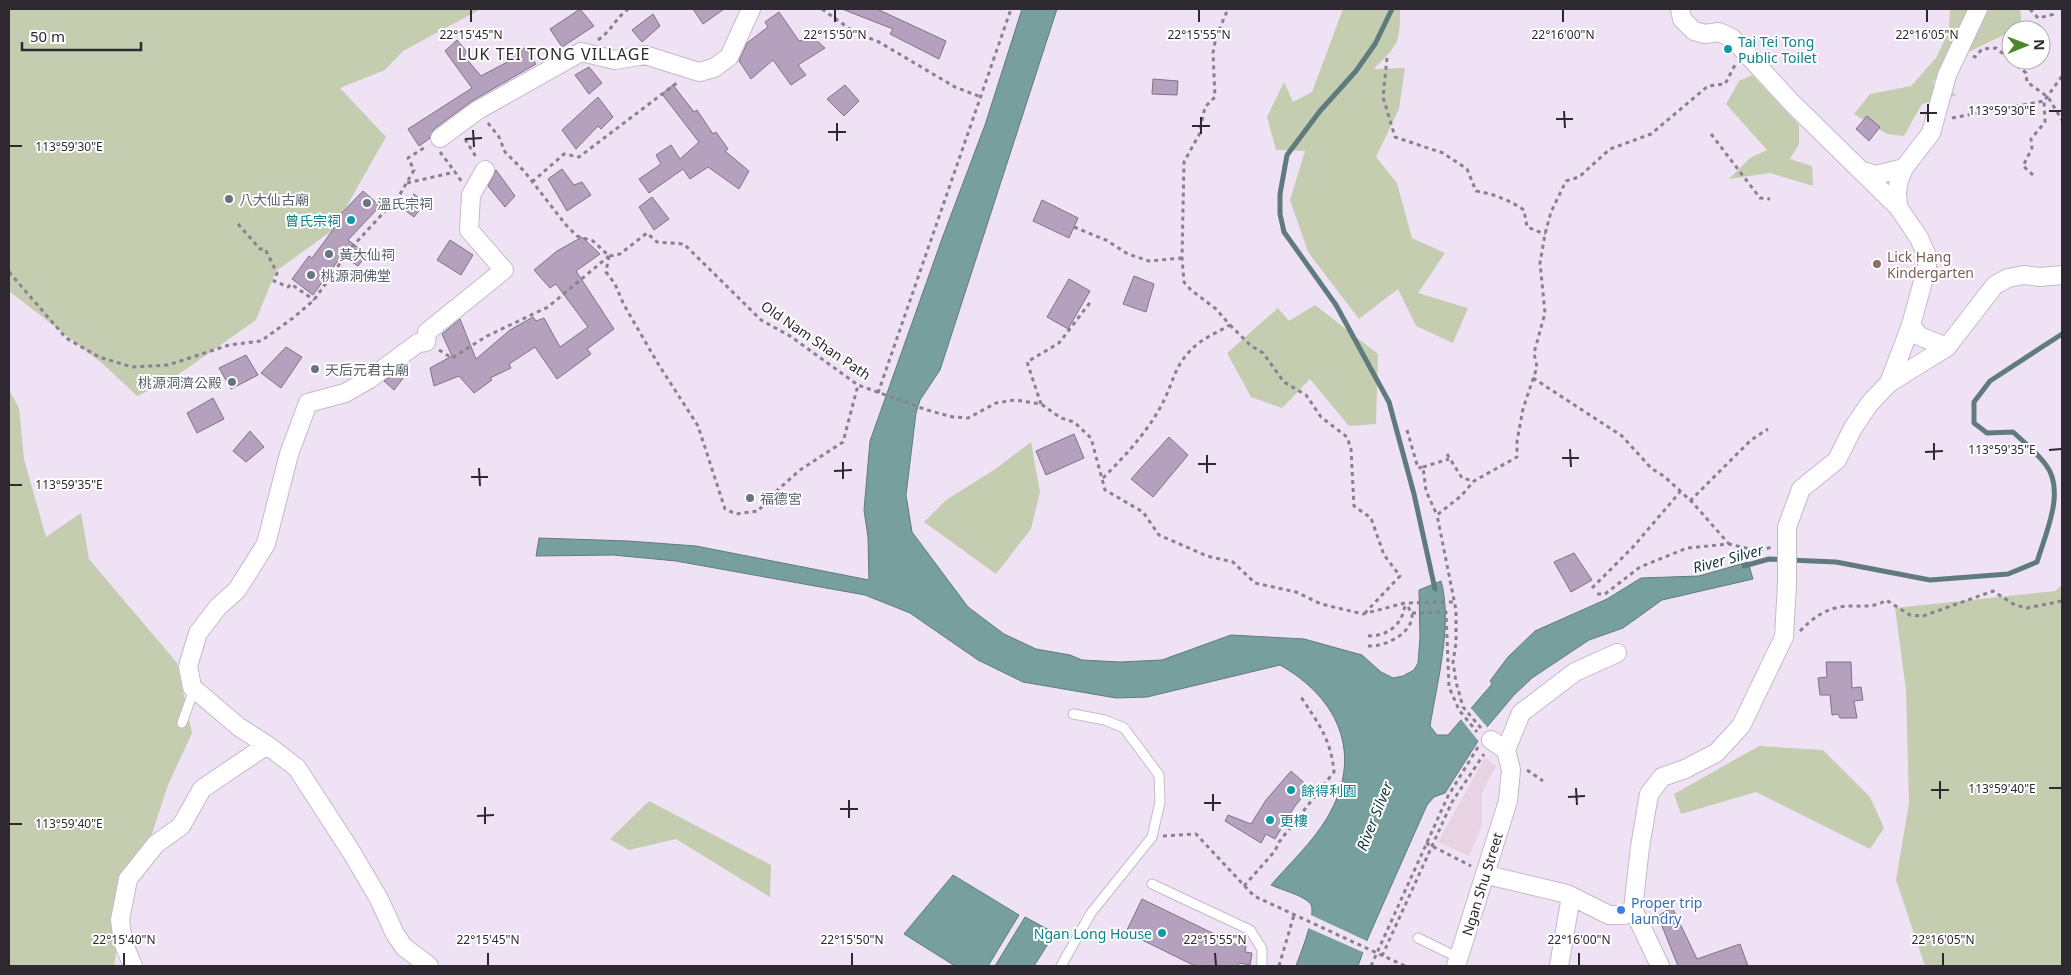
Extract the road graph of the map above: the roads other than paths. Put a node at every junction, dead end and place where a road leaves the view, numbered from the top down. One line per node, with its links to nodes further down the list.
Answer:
1 (751, 9): 4 (street)
2 (1680, 9): 7 (street)
3 (1978, 9): 5 (street)
4 (437, 140)
5 (1904, 168): 7 (street); 8 (street)
6 (485, 170): 14 (street)
7 (1862, 171): 8 (street)
8 (1898, 207): 10 (street)
9 (2062, 275): 11 (street)
10 (1911, 326): 11 (street); 12 (street)
11 (1947, 347): 12 (street)
12 (1889, 383): 21 (street)
13 (1617, 653): 18 (street, Ngan Shu Street)
14 (192, 687): 16 (lane); 17 (street)
15 (1073, 714): 26 (lane)
16 (182, 723)
17 (268, 745): 24 (street); 25 (street)
18 (1487, 875): 20 (street); 23 (street, Ngan Shu Street)
19 (1152, 884): 27 (lane)
20 (1572, 896): 21 (street); 28 (street)
21 (1634, 909): 29 (street)
22 (1418, 938): 23 (lane)
23 (1458, 962)
24 (133, 966)
25 (429, 966)
26 (1061, 966)
27 (1262, 966)
28 (1559, 966)
29 (1660, 966)

